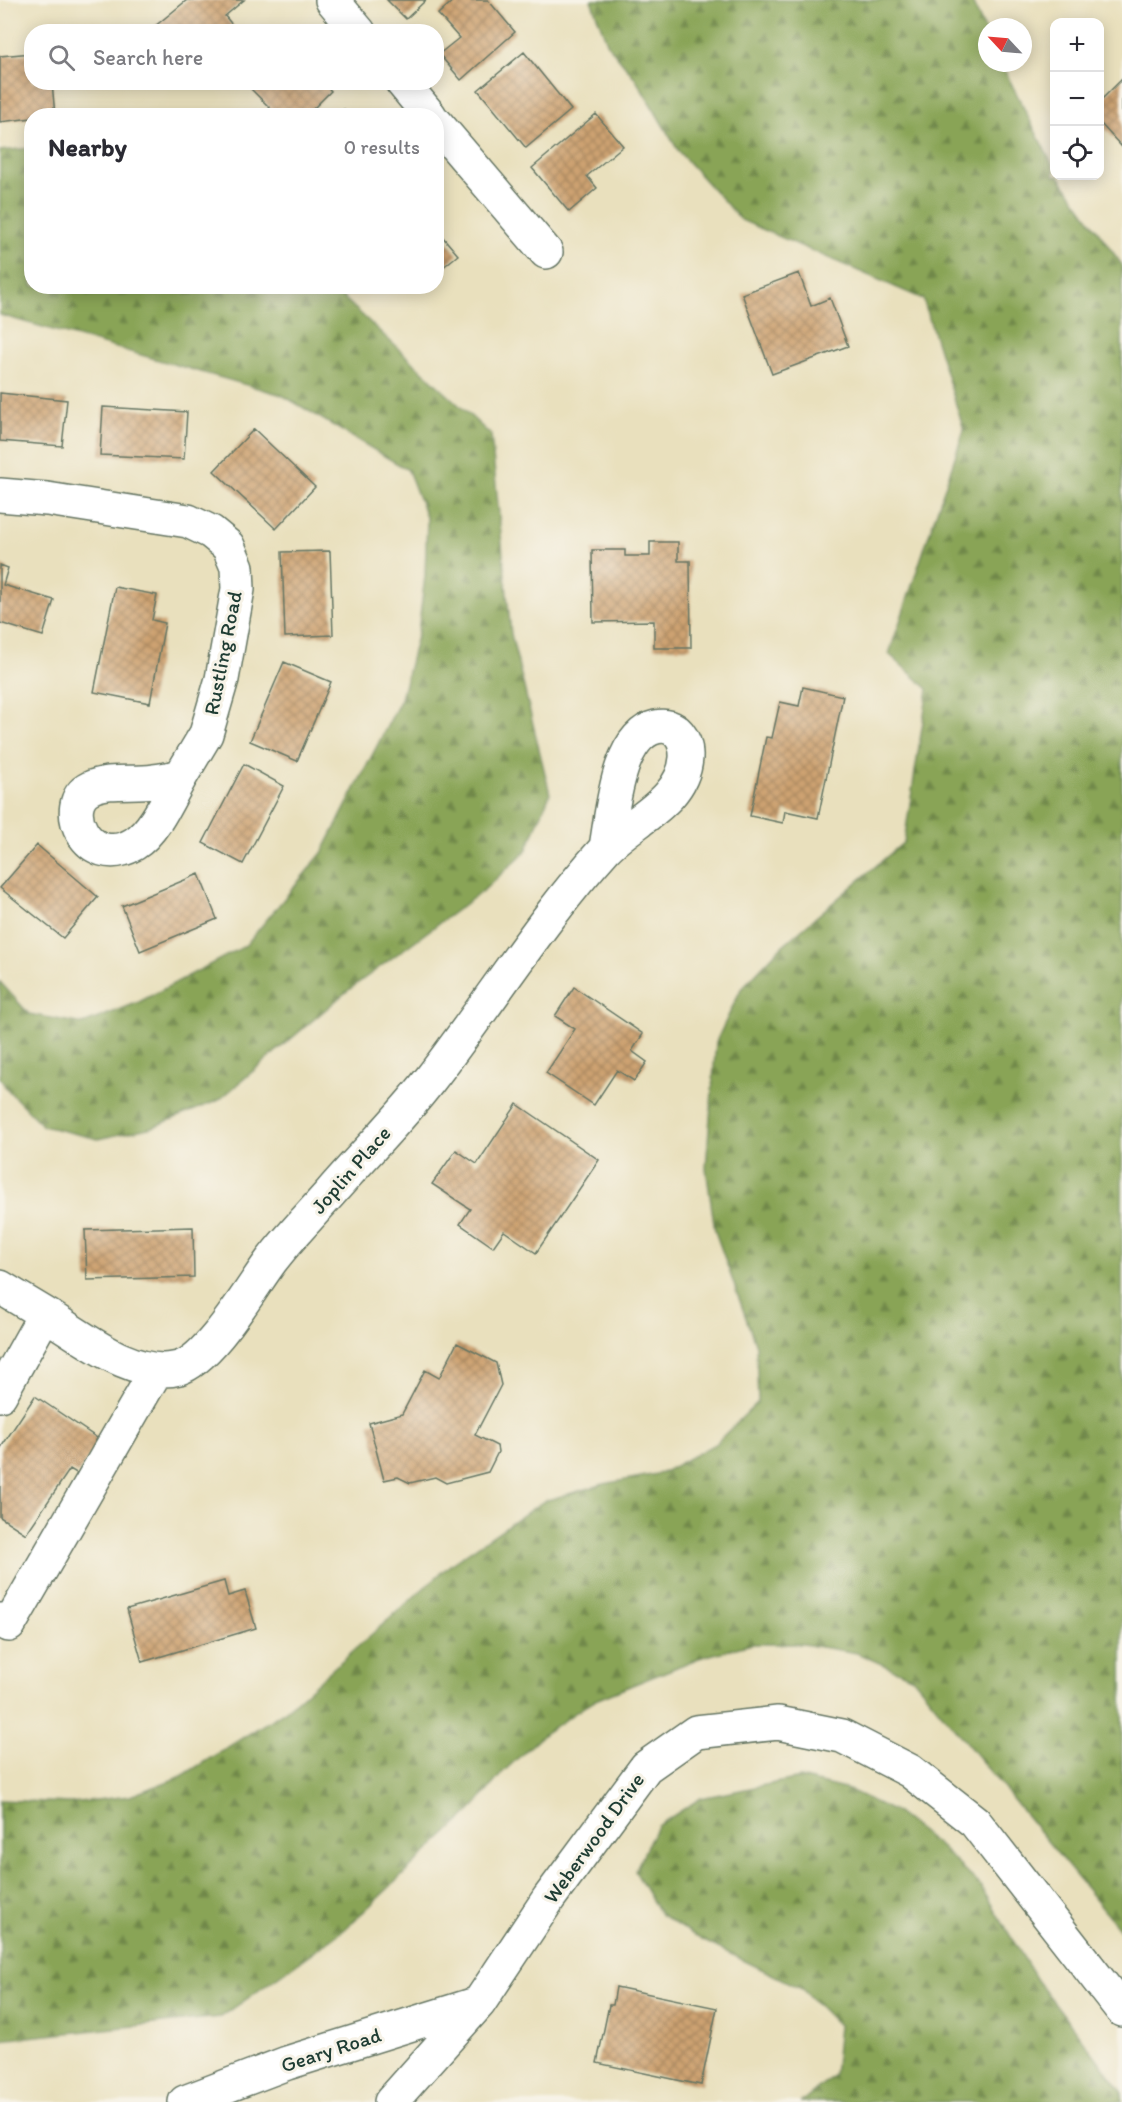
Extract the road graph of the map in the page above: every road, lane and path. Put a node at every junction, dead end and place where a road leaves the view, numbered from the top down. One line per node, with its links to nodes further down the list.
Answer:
1 (332, 0): 2 (street)
2 (352, 24)
3 (409, 90): 4 (street)
4 (423, 108)
5 (444, 132): 6 (street)
6 (546, 252)
7 (0, 495): 8 (street, Rustling Road)
8 (181, 776)
9 (606, 847): 12 (street, Joplin Place)
10 (0, 1287): 11 (street, Joplin Place)
11 (45, 1314): 12 (street, Joplin Place); 13 (street)
12 (156, 1371): 14 (street)
13 (0, 1395)
14 (0, 1620)
15 (479, 2003): 16 (street, Weberwood Drive); 17 (street, Geary Road); 18 (street, Weberwood Drive)
16 (1122, 2010)
17 (185, 2102)
18 (391, 2102)

